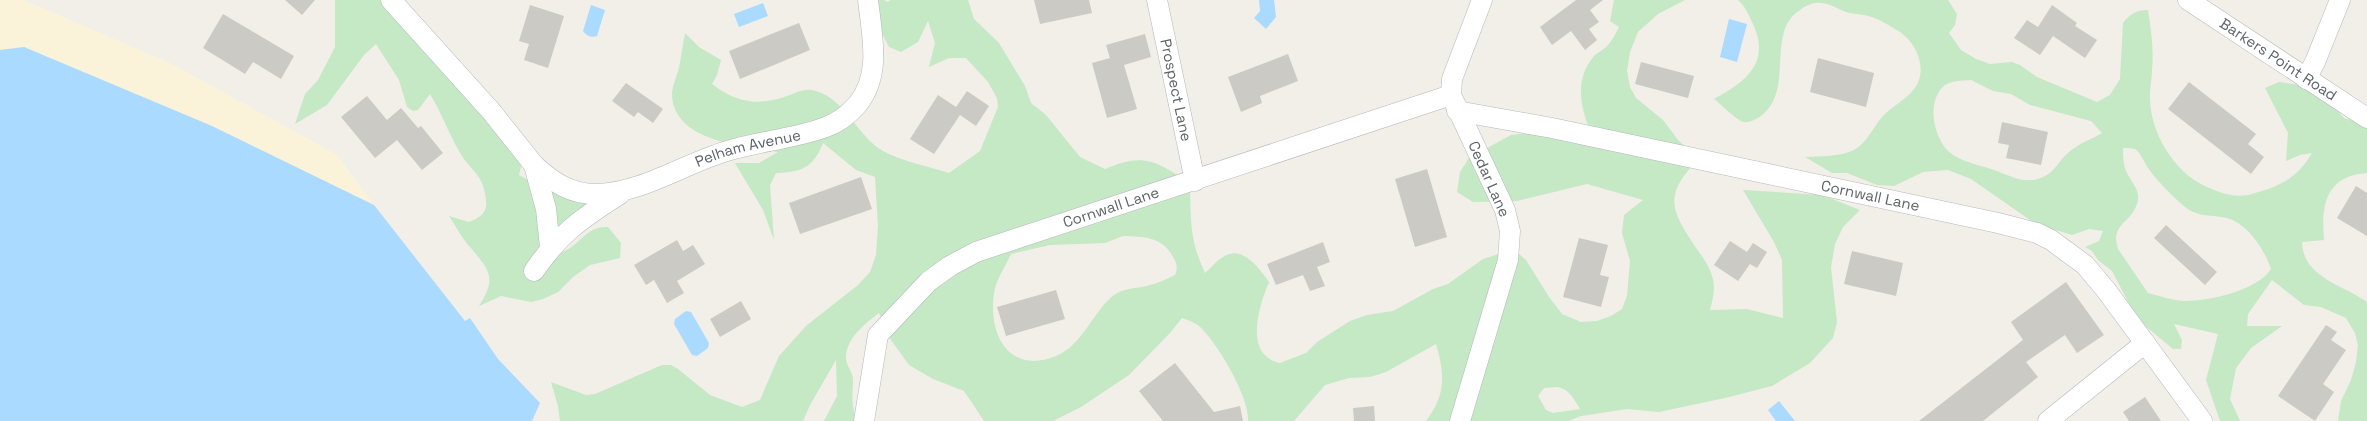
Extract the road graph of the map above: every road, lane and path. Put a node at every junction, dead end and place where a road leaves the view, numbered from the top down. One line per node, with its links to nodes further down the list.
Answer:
1 (391, 0): 10 (street, Pelham Avenue)
2 (868, 0): 12 (street, Pelham Avenue)
3 (1156, 0): 11 (street, Prospect Lane)
4 (1482, 0): 8 (street)
5 (2188, 0): 7 (street, Barkers Point Road)
6 (2340, 0): 7 (street)
7 (2306, 79): 9 (street, Barkers Point Road)
8 (1454, 103): 11 (street, Cornwall Lane); 15 (street, Cornwall Lane); 17 (street, Cedar Lane)
9 (2367, 118)
10 (534, 165): 12 (street, Pelham Avenue); 13 (street, Pelham Avenue)
11 (1195, 181): 16 (street, Cornwall Lane)
12 (630, 188): 13 (street)
13 (550, 247): 14 (street)
14 (534, 271)
15 (2145, 343): 18 (street); 19 (street, Cornwall Lane)
16 (864, 421)
17 (1460, 421)
18 (2048, 421)
19 (2202, 421)

